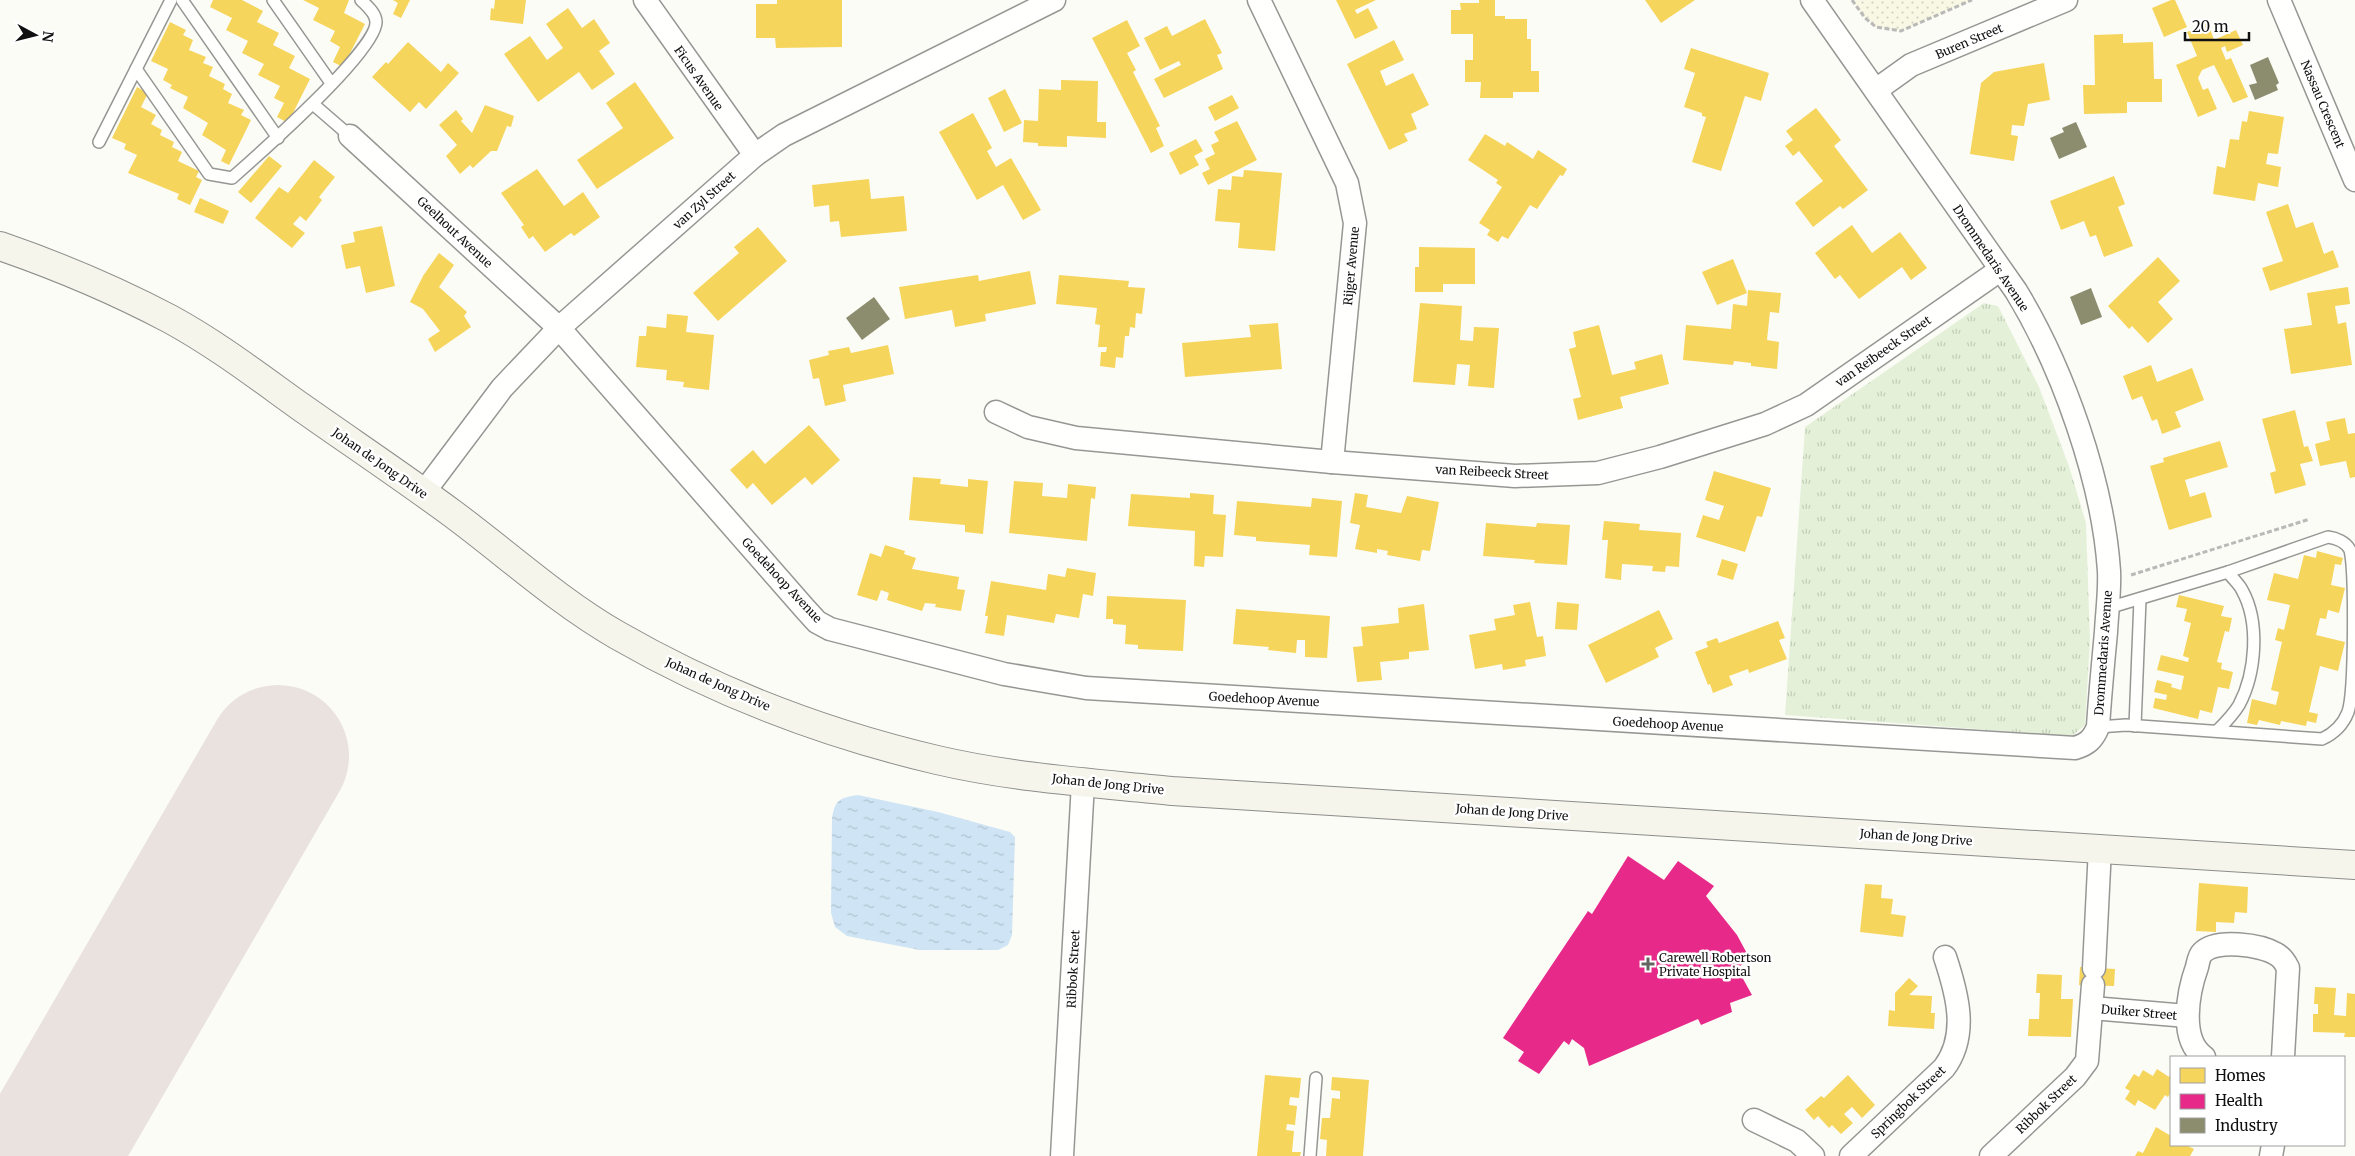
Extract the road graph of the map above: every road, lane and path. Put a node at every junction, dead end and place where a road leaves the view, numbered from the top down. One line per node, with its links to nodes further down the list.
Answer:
1 (171, 0): 13 (lane)
2 (182, 0): 18 (lane)
3 (273, 0): 14 (lane)
4 (361, 0): 14 (lane)
5 (645, 0): 20 (street, Ficus Avenue)
6 (1054, 0): 20 (street, van Zyl Street)
7 (1259, 0): 26 (street, Rijger Avenue)
8 (1812, 0): 15 (street, Drommedaris Avenue)
9 (1852, 0): 10 (path)
10 (1972, 0)
11 (2066, 0): 15 (street, Buren Street)
12 (2279, 0): 21 (street, Nassau Crescent)
13 (136, 69): 18 (lane); 19 (lane)
14 (331, 83): 16 (lane)
15 (1876, 90): 23 (street, Drommedaris Avenue)
16 (313, 104): 17 (lane); 18 (lane)
17 (350, 136): 24 (street, Geelhout Avenue)
18 (278, 138)
19 (99, 142)
20 (755, 155): 24 (street, van Zyl Street)
21 (2355, 180)
22 (0, 246): 27 (street, Johan de Jong Drive)
23 (2000, 270): 26 (street, van Reibeeck Street); 30 (street, Drommedaris Avenue)
24 (559, 328): 27 (street, van Zyl Street); 34 (street, Goedehoop Avenue)
25 (996, 412): 26 (street, van Reibeeck Street)
26 (1332, 462)
27 (424, 492): 36 (street, Johan de Jong Drive)
28 (2310, 519): 30 (path)
29 (2228, 572): 31 (lane); 35 (lane); 35 (lane)
30 (2109, 573): 32 (street, Drommedaris Avenue)
31 (2140, 599): 32 (lane); 33 (lane)
32 (2108, 608): 34 (street, Drommedaris Avenue)
33 (2135, 726): 34 (lane); 35 (lane)
34 (2098, 727)
35 (2217, 731)
36 (1083, 783): 37 (street, Johan de Jong Drive); 46 (street, Ribbok Street)
37 (2100, 848): 38 (street, Johan de Jong Drive); 40 (street, Ribbok Street)
38 (2355, 865)
39 (1945, 957): 49 (street, Springbok Street)
40 (2092, 1008): 41 (street, Duiker Street); 50 (street, Ribbok Street)
41 (2187, 1016): 42 (street, Duiker Street); 43 (street, Duiker Street)
42 (2203, 1056)
43 (2283, 1056)
44 (1316, 1078): 47 (lane)
45 (1754, 1120): 48 (street)
46 (1062, 1156)
47 (1310, 1156)
48 (1813, 1156)
49 (1851, 1156)
50 (1991, 1156)

